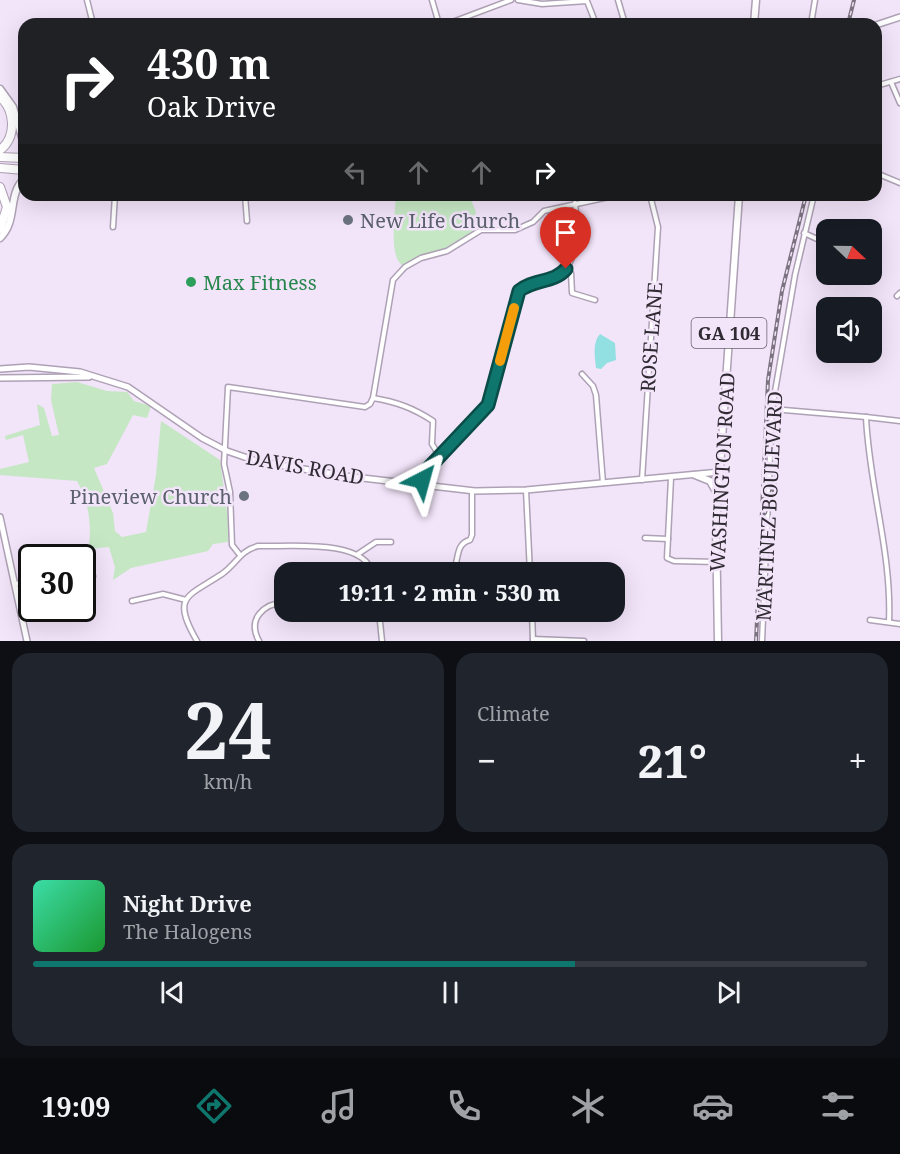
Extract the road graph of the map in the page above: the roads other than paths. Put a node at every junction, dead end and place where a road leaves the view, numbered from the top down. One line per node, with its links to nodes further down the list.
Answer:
1 (87, 0): 10 (street)
2 (432, 0): 11 (street)
3 (511, 0): 12 (street)
4 (518, 0): 8 (street)
5 (618, 0): 14 (street)
6 (756, 0): 15 (main road)
7 (815, 0): 16 (street)
8 (551, 1): 13 (street)
9 (900, 17): 17 (main road)
10 (92, 18)
11 (437, 18)
12 (463, 18)
13 (594, 18)
14 (624, 18)
15 (754, 18)
16 (812, 18)
17 (882, 23)
18 (900, 79): 19 (street)
19 (891, 82): 20 (street); 22 (street)
20 (882, 84)
21 (1, 92): 23 (main road); 24 (highway)
22 (900, 103)
23 (18, 124)
24 (0, 150)
25 (0, 157): 26 (highway)
26 (18, 158)
27 (0, 168): 28 (highway)
28 (18, 170)
29 (882, 176): 30 (street)
30 (900, 183)
31 (0, 187): 42 (highway)
32 (18, 188): 44 (main road)
33 (115, 201): 41 (street)
34 (245, 201): 40 (street)
35 (586, 201): 39 (street)
36 (652, 201): 61 (street, ROSE LANE)
37 (739, 201): 58 (main road, WASHINGTON ROAD / GA 104)
38 (812, 201): 43 (street, MARTINEZ BOULEVARD)
39 (575, 203): 46 (street); 52 (street)
40 (247, 221)
41 (113, 227)
42 (0, 229)
43 (804, 233): 45 (street); 53 (street, MARTINEZ BOULEVARD)
44 (0, 238)
45 (816, 238)
46 (566, 269): 47 (street); 57 (street)
47 (595, 300)
48 (0, 369): 50 (main road, DAVIS ROAD)
49 (582, 374): 62 (street)
50 (91, 377): 51 (main road, DAVIS ROAD); 56 (main road, DAVIS ROAD)
51 (0, 378)
52 (373, 398): 56 (street); 57 (street)
53 (772, 409): 54 (street); 94 (street, MARTINEZ BOULEVARD)
54 (866, 417): 55 (street); 85 (street)
55 (900, 421)
56 (227, 451): 63 (main road, DAVIS ROAD); 72 (street)
57 (440, 457): 63 (street)
58 (720, 472): 59 (main road, DAVIS ROAD); 66 (main road, WASHINGTON ROAD / GA 104)
59 (695, 475): 60 (main road, DAVIS ROAD); 66 (main road)
60 (671, 478): 61 (main road, DAVIS ROAD); 69 (street)
61 (642, 480): 62 (main road, DAVIS ROAD)
62 (603, 483): 64 (main road, DAVIS ROAD)
63 (420, 486): 65 (main road, DAVIS ROAD)
64 (526, 490): 65 (main road, DAVIS ROAD); 75 (street)
65 (472, 491): 74 (street)
66 (718, 495): 76 (main road, WASHINGTON ROAD / GA 104)
67 (0, 517): 78 (main road)
68 (645, 538): 69 (street)
69 (668, 539): 76 (street)
70 (391, 542): 71 (street)
71 (358, 554): 72 (street); 73 (street)
72 (240, 555): 79 (street)
73 (366, 562)
74 (457, 562)
75 (529, 562)
76 (717, 562): 93 (main road, WASHINGTON ROAD / GA 104)
77 (18, 583): 78 (street)
78 (15, 584): 88 (main road)
79 (186, 600): 80 (street); 89 (street)
80 (132, 601)
81 (274, 605): 90 (street)
82 (870, 620): 85 (street)
83 (379, 622): 91 (street)
84 (532, 622): 87 (street)
85 (889, 622): 86 (street)
86 (900, 624)
87 (532, 640): 92 (street)
88 (27, 641)
89 (196, 641)
90 (259, 641)
91 (382, 641)
92 (584, 641)
93 (718, 641)
94 (762, 641)

